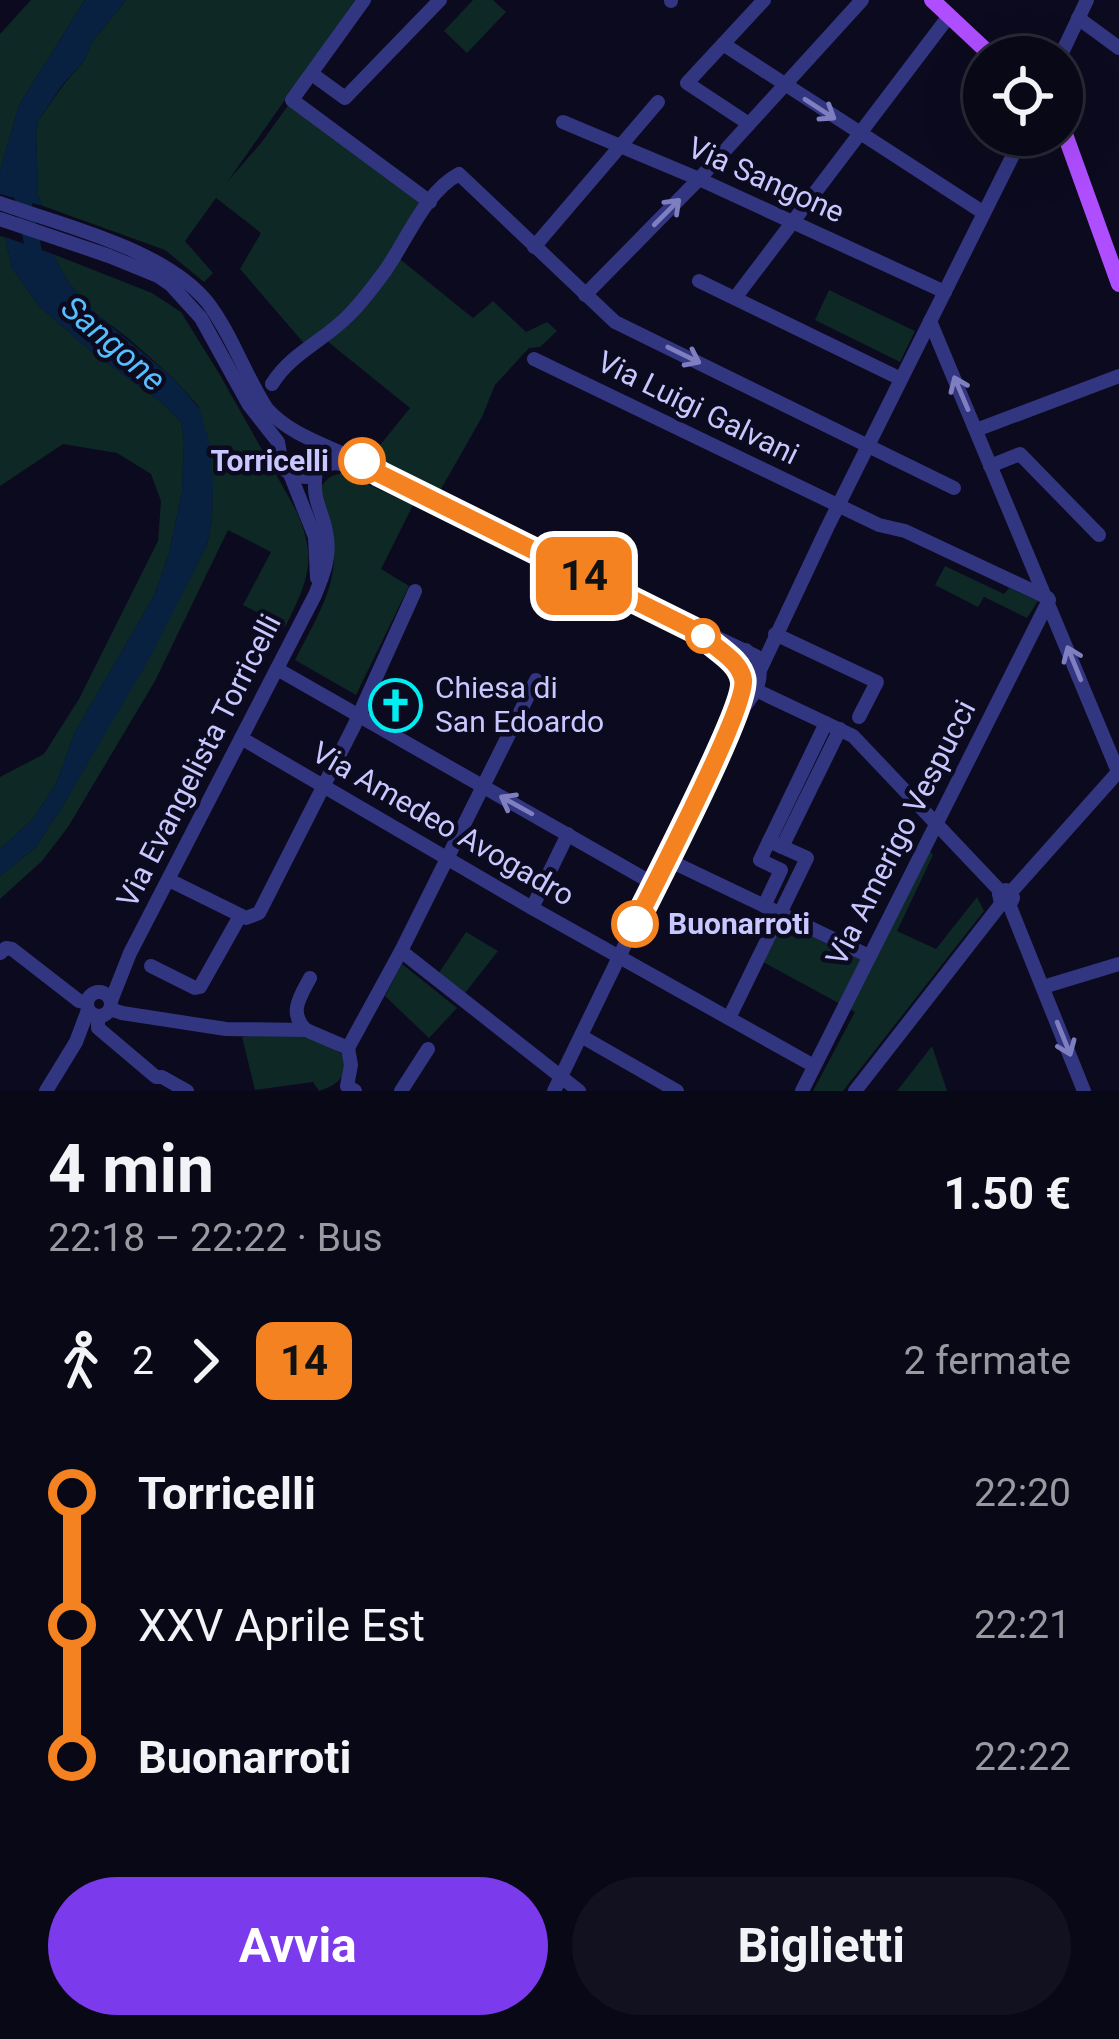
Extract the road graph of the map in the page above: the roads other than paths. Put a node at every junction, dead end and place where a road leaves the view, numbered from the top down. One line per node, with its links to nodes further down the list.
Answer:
1 (364, 0): 13 (street)
2 (440, 0): 13 (street)
3 (764, 0): 11 (street)
4 (862, 0): 14 (street)
5 (932, 0): 7 (main road)
6 (1087, 0): 8 (street)
7 (949, 16): 9 (main road); 18 (street)
8 (1078, 18): 10 (street); 12 (street)
9 (970, 36)
10 (1070, 36)
11 (723, 44): 14 (street); 17 (street)
12 (1119, 48)
13 (312, 74): 23 (street)
14 (785, 85): 17 (street); 18 (street, one-way to 18)
15 (658, 102): 19 (street)
16 (563, 122): 19 (street, Via Sangone)
17 (749, 124): 22 (street)
18 (859, 134): 25 (street); 27 (street)
19 (622, 146): 22 (street, Via Sangone); 28 (street)
20 (1012, 156): 25 (street)
21 (1073, 156): 30 (main road)
22 (699, 179): 27 (street, Via Sangone); 33 (street, one-way to 22)
23 (430, 202): 28 (street); 39 (street)
24 (0, 203): 29 (street)
25 (984, 213): 32 (street)
26 (0, 219): 29 (street)
27 (793, 222): 32 (street, Via Sangone); 34 (street)
28 (534, 247): 33 (street)
29 (144, 262): 41 (street); 43 (street)
30 (1118, 274)
31 (699, 281): 34 (street)
32 (944, 292): 35 (street)
33 (584, 296): 42 (street, one-way to 42)
34 (735, 298): 38 (street)
35 (930, 320): 38 (street); 40 (street, one-way to 35)
36 (534, 359): 49 (street, Via Luigi Galvani)
37 (1119, 376): 40 (street)
38 (901, 379): 42 (street)
39 (272, 384)
40 (976, 430): 44 (street)
41 (308, 438): 43 (street); 45 (street); 47 (street)
42 (868, 444): 48 (street); 49 (street)
43 (281, 452): 46 (street)
44 (990, 466): 50 (street); 53 (street)
45 (317, 469): 46 (street); 47 (street); 52 (street, Via Evangelista Torricelli)
46 (290, 474): 52 (street, Via Evangelista Torricelli)
47 (380, 474): 55 (street)
48 (954, 488)
49 (839, 504): 53 (street, Via Luigi Galvani); 54 (street)
50 (1099, 536)
51 (415, 591): 60 (street)
52 (315, 595): 57 (street, Via Evangelista Torricelli)
53 (1048, 599): 64 (street, one-way to 53); 67 (street, Via Amerigo Vespucci)
54 (776, 634): 55 (street); 56 (street); 61 (street)
55 (744, 655): 56 (street); 59 (street)
56 (760, 668): 59 (street)
57 (277, 669): 60 (street); 63 (street, Via Evangelista Torricelli)
58 (536, 680): 66 (street)
59 (752, 692): 62 (street); 71 (street)
60 (359, 715): 65 (street); 66 (street)
61 (859, 717)
62 (833, 726): 67 (street); 69 (street)
63 (241, 738): 65 (street, Via Amedeo Avogadro); 72 (street, Via Evangelista Torricelli)
64 (1119, 772): 74 (street)
65 (322, 786): 70 (street, Via Amedeo Avogadro); 78 (street)
66 (483, 786): 68 (street, one-way to 66); 70 (street)
67 (936, 823): 74 (street); 82 (street, Via Amerigo Vespucci)
68 (568, 834): 73 (street); 76 (street)
69 (776, 844): 75 (street); 77 (street)
70 (447, 858): 76 (street, Via Amedeo Avogadro); 79 (street)
71 (666, 859): 73 (street); 75 (street)
72 (169, 880): 78 (street); 87 (street, Via Evangelista Torricelli)
73 (654, 884): 81 (street)
74 (1005, 898): 86 (street); 105 (street)
75 (764, 906): 77 (street)
76 (532, 908): 81 (street, Via Amedeo Avogadro)
77 (780, 914): 82 (street); 88 (street)
78 (246, 917): 84 (street)
79 (400, 951): 91 (street); 95 (street)
80 (0, 952): 87 (street)
81 (620, 956): 88 (street, Via Amedeo Avogadro); 90 (street)
82 (869, 956): 93 (street, Via Amerigo Vespucci)
83 (1119, 964): 86 (street)
84 (152, 965)
85 (310, 978): 89 (street)
86 (1043, 987): 106 (street, one-way to 106)
87 (99, 1007): 89 (street); 94 (street); 97 (street, Via Evangelista Torricelli); 98 (street, Via Evangelista Torricelli)
88 (728, 1018): 93 (street, Via Amedeo Avogadro)
89 (307, 1030): 91 (street)
90 (581, 1036): 95 (street); 103 (street)
91 (348, 1048): 96 (street)
92 (428, 1049): 101 (street)
93 (814, 1066): 104 (street, Via Amerigo Vespucci)
94 (153, 1084): 99 (street)
95 (557, 1084): 102 (street)
96 (351, 1089): 100 (street)
97 (46, 1091)
98 (57, 1091)
99 (187, 1091)
100 (330, 1091)
101 (401, 1091)
102 (579, 1091)
103 (677, 1091)
104 (802, 1091)
105 (854, 1091)
106 (1084, 1091)

